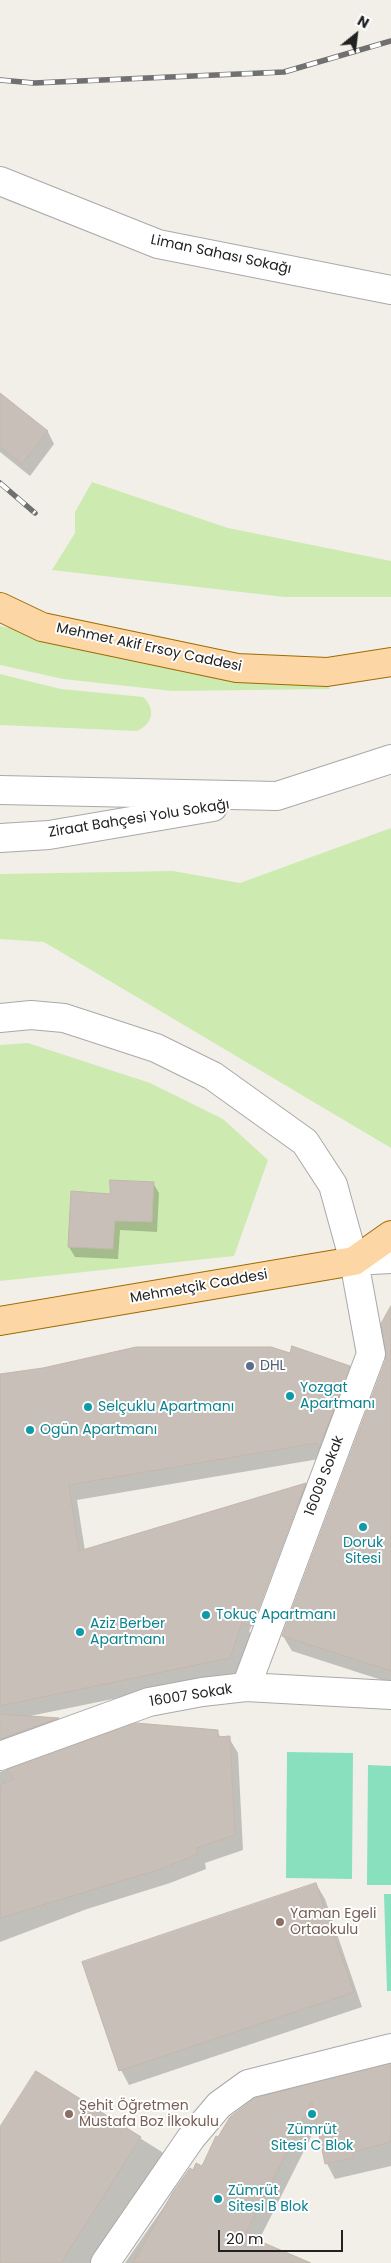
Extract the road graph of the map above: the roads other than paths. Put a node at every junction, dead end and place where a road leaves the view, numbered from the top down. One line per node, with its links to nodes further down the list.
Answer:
1 (0, 182): 2 (street, Liman Sahası Sokağı)
2 (391, 290)
3 (0, 607): 4 (main road, Mehmet Akif Ersoy Caddesi)
4 (391, 662)
5 (391, 759): 7 (street)
6 (0, 790): 7 (street)
7 (277, 796): 8 (street, Ziraat Bahçesi Yolu Sokağı)
8 (0, 838)
9 (0, 1018): 12 (street)
10 (391, 1235): 12 (main road, Mehmetçik Caddesi)
11 (391, 1260): 12 (street)
12 (354, 1261): 13 (main road, Mehmetçik Caddesi); 14 (street, 16009 Sokak)
13 (0, 1321)
14 (381, 1358): 15 (street, 16009 Sokak)
15 (246, 1687): 16 (street, 16007 Sokak); 17 (street, 16007 Sokak)
16 (391, 1695)
17 (0, 1756)
18 (391, 2048): 19 (street)
19 (105, 2263)

